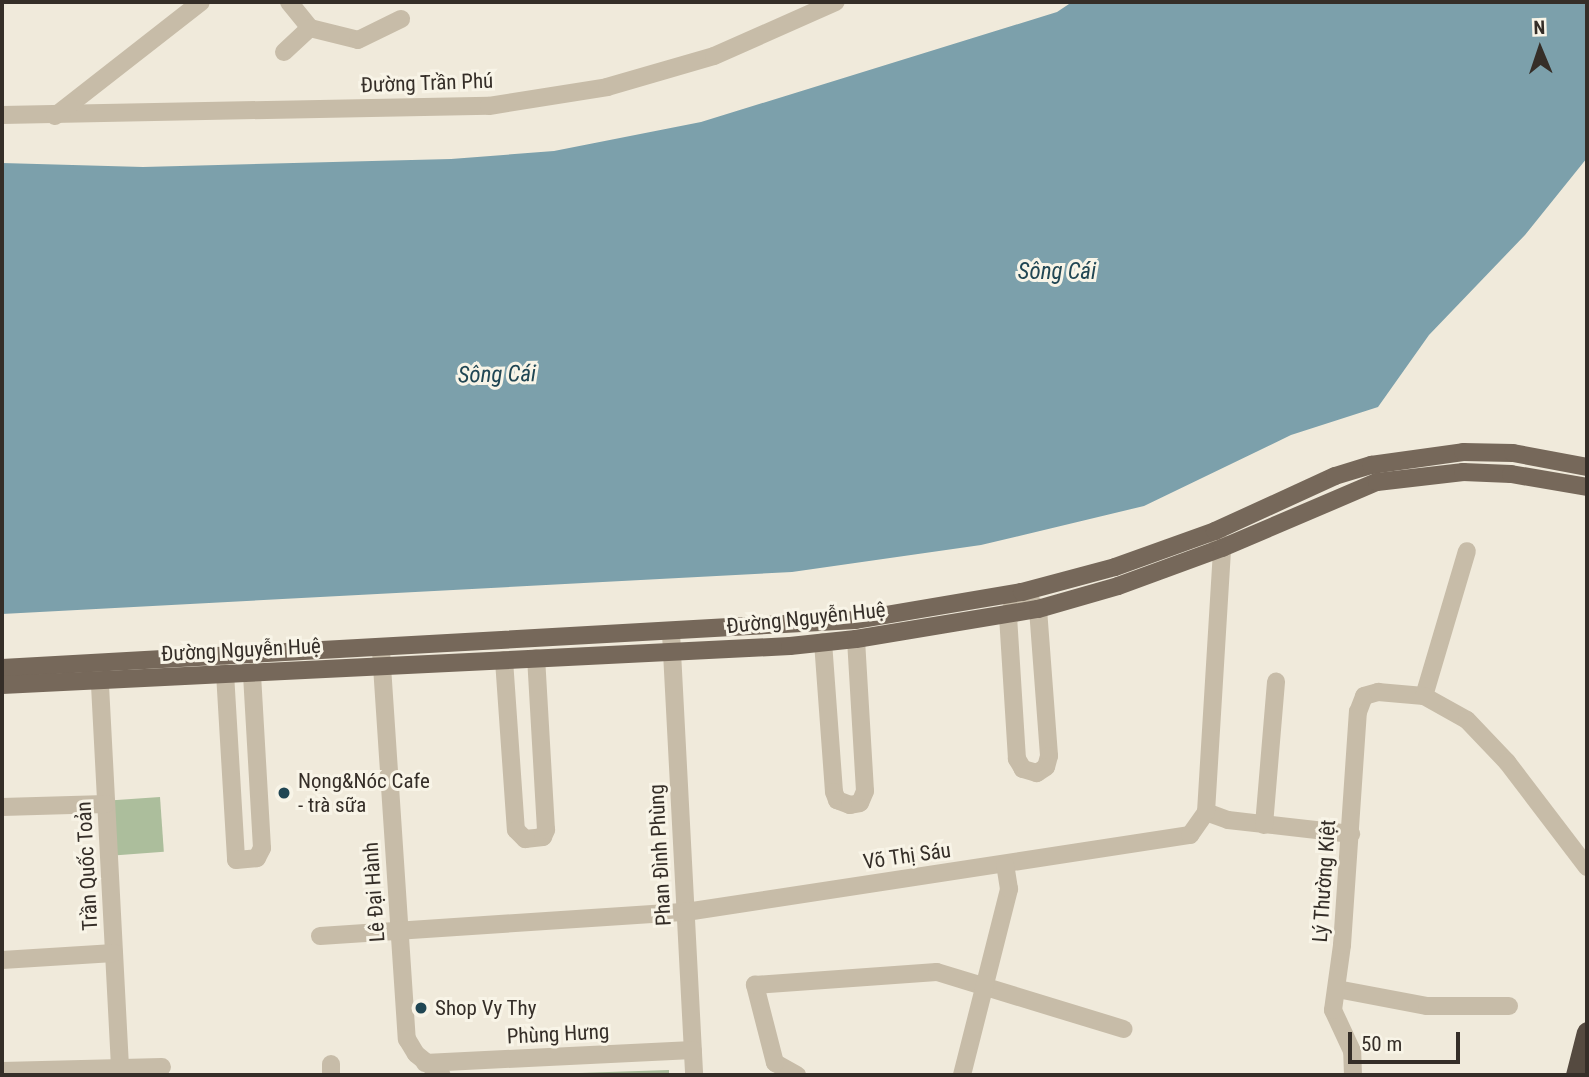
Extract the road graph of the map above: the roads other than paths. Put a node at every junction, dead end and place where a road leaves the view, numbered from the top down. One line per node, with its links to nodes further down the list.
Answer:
1 (201, 2): 8 (street)
2 (289, 2): 5 (street)
3 (836, 2): 8 (street, Đường Trần Phú)
4 (401, 19): 5 (street)
5 (310, 28): 6 (street)
6 (284, 52)
7 (2, 116): 8 (street, Đường Trần Phú)
8 (55, 116)
9 (1587, 467): 11 (main road, Đường Nguyễn Huệ)
10 (1587, 487): 11 (main road, Đường Nguyễn Huệ)
11 (1218, 540): 13 (main road, Đường Nguyễn Huệ); 14 (main road, Đường Nguyễn Huệ); 32 (street)
12 (1467, 551): 29 (street)
13 (1022, 592): 14 (street); 15 (street); 16 (main road, Đường Nguyễn Huệ)
14 (1038, 610): 15 (main road, Đường Nguyễn Huệ); 15 (street)
15 (1008, 614): 17 (main road, Đường Nguyễn Huệ)
16 (671, 633): 19 (street, Phan Đình Phùng); 20 (main road, Đường Nguyễn Huệ)
17 (856, 639): 18 (main road, Đường Nguyễn Huệ); 18 (street)
18 (822, 642): 19 (main road, Đường Nguyễn Huệ)
19 (672, 652): 21 (main road, Đường Nguyễn Huệ); 37 (street, Phan Đình Phùng)
20 (382, 657): 22 (main road, Đường Nguyễn Huệ); 24 (main road, Đường Nguyễn Huệ); 25 (main road, Đường Nguyễn Huệ); 38 (street, Lê Đại Hành)
21 (536, 658): 22 (main road, Đường Nguyễn Huệ); 22 (street)
22 (504, 660)
23 (2, 668): 24 (main road, Đường Nguyễn Huệ)
24 (99, 671): 26 (main road, Đường Nguyễn Huệ); 28 (main road, Đường Nguyễn Huệ); 30 (street, Trần Quốc Toản)
25 (252, 672): 26 (main road, Đường Nguyễn Huệ); 26 (street)
26 (225, 673)
27 (1276, 681): 33 (street)
28 (2, 685)
29 (1424, 696): 34 (street, Lý Thường Kiệt); 36 (street)
30 (106, 804): 31 (street); 40 (street, Trần Quốc Toản)
31 (2, 807)
32 (1206, 812): 33 (street); 35 (street, Võ Thị Sáu)
33 (1264, 825): 34 (street)
34 (1351, 834): 43 (street, Lý Thường Kiệt)
35 (1005, 865): 37 (street, Võ Thị Sáu); 42 (street)
36 (1587, 867)
37 (686, 912): 38 (street, Võ Thị Sáu); 47 (street, Phan Đình Phùng)
38 (399, 931): 39 (street, Võ Thị Sáu); 48 (street, Lê Đại Hành)
39 (320, 936)
40 (114, 953): 41 (street); 50 (street, Trần Quốc Toản)
41 (2, 960)
42 (987, 987): 45 (street); 54 (street); 55 (street)
43 (1337, 989): 44 (street); 56 (street, Lý Thường Kiệt)
44 (1509, 1006)
45 (1124, 1028)
46 (1587, 1032): 57 (highway)
47 (693, 1050): 48 (street, Phùng Hưng); 53 (street, Phan Đình Phùng)
48 (425, 1063): 52 (street, Lê Đại Hành)
49 (162, 1067): 50 (street)
50 (120, 1068): 51 (street)
51 (2, 1071)
52 (442, 1075)
53 (694, 1075)
54 (797, 1075)
55 (962, 1075)
56 (1353, 1075)
57 (1576, 1075)

